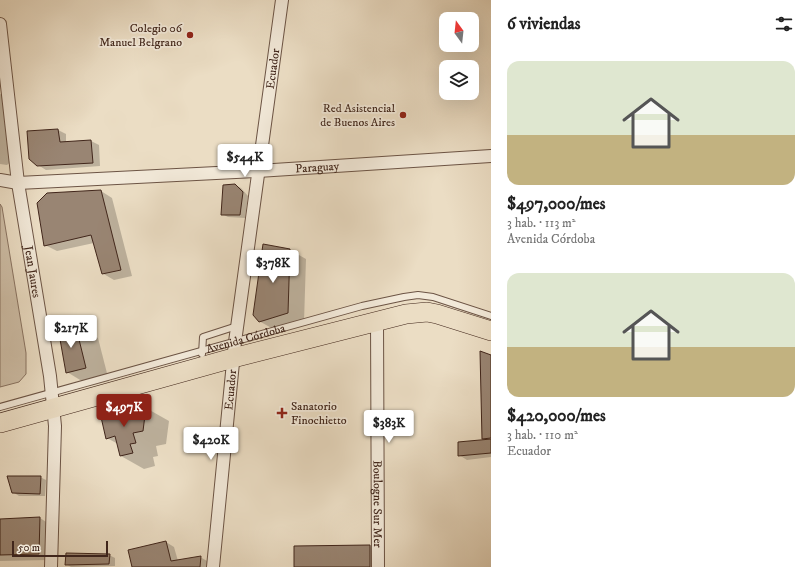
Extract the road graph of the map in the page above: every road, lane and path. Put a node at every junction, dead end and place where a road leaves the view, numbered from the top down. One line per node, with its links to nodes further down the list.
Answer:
1 (282, 0): 4 (street, Ecuador)
2 (0, 24): 6 (street, Jean Jaures)
3 (491, 156): 4 (street, Paraguay)
4 (258, 171): 6 (street, Paraguay); 9 (street, Ecuador)
5 (0, 180): 6 (street, Paraguay)
6 (18, 183): 13 (street, Jean Jaures)
7 (491, 316): 11 (lane, Avenida Córdoba)
8 (377, 321): 10 (main road, Avenida Córdoba); 11 (main road, Avenida Córdoba); 18 (street, Boulogne Sur Mer)
9 (237, 326): 11 (street, Ecuador); 12 (lane)
10 (491, 332)
11 (234, 350): 12 (main road, Avenida Córdoba); 17 (street, Ecuador)
12 (202, 359): 13 (main road, Avenida Córdoba)
13 (53, 400): 14 (lane, Avenida Córdoba); 15 (main road, Avenida Córdoba); 16 (street, Jean Jaures)
14 (0, 407)
15 (0, 423)
16 (51, 567)
17 (213, 567)
18 (378, 567)

